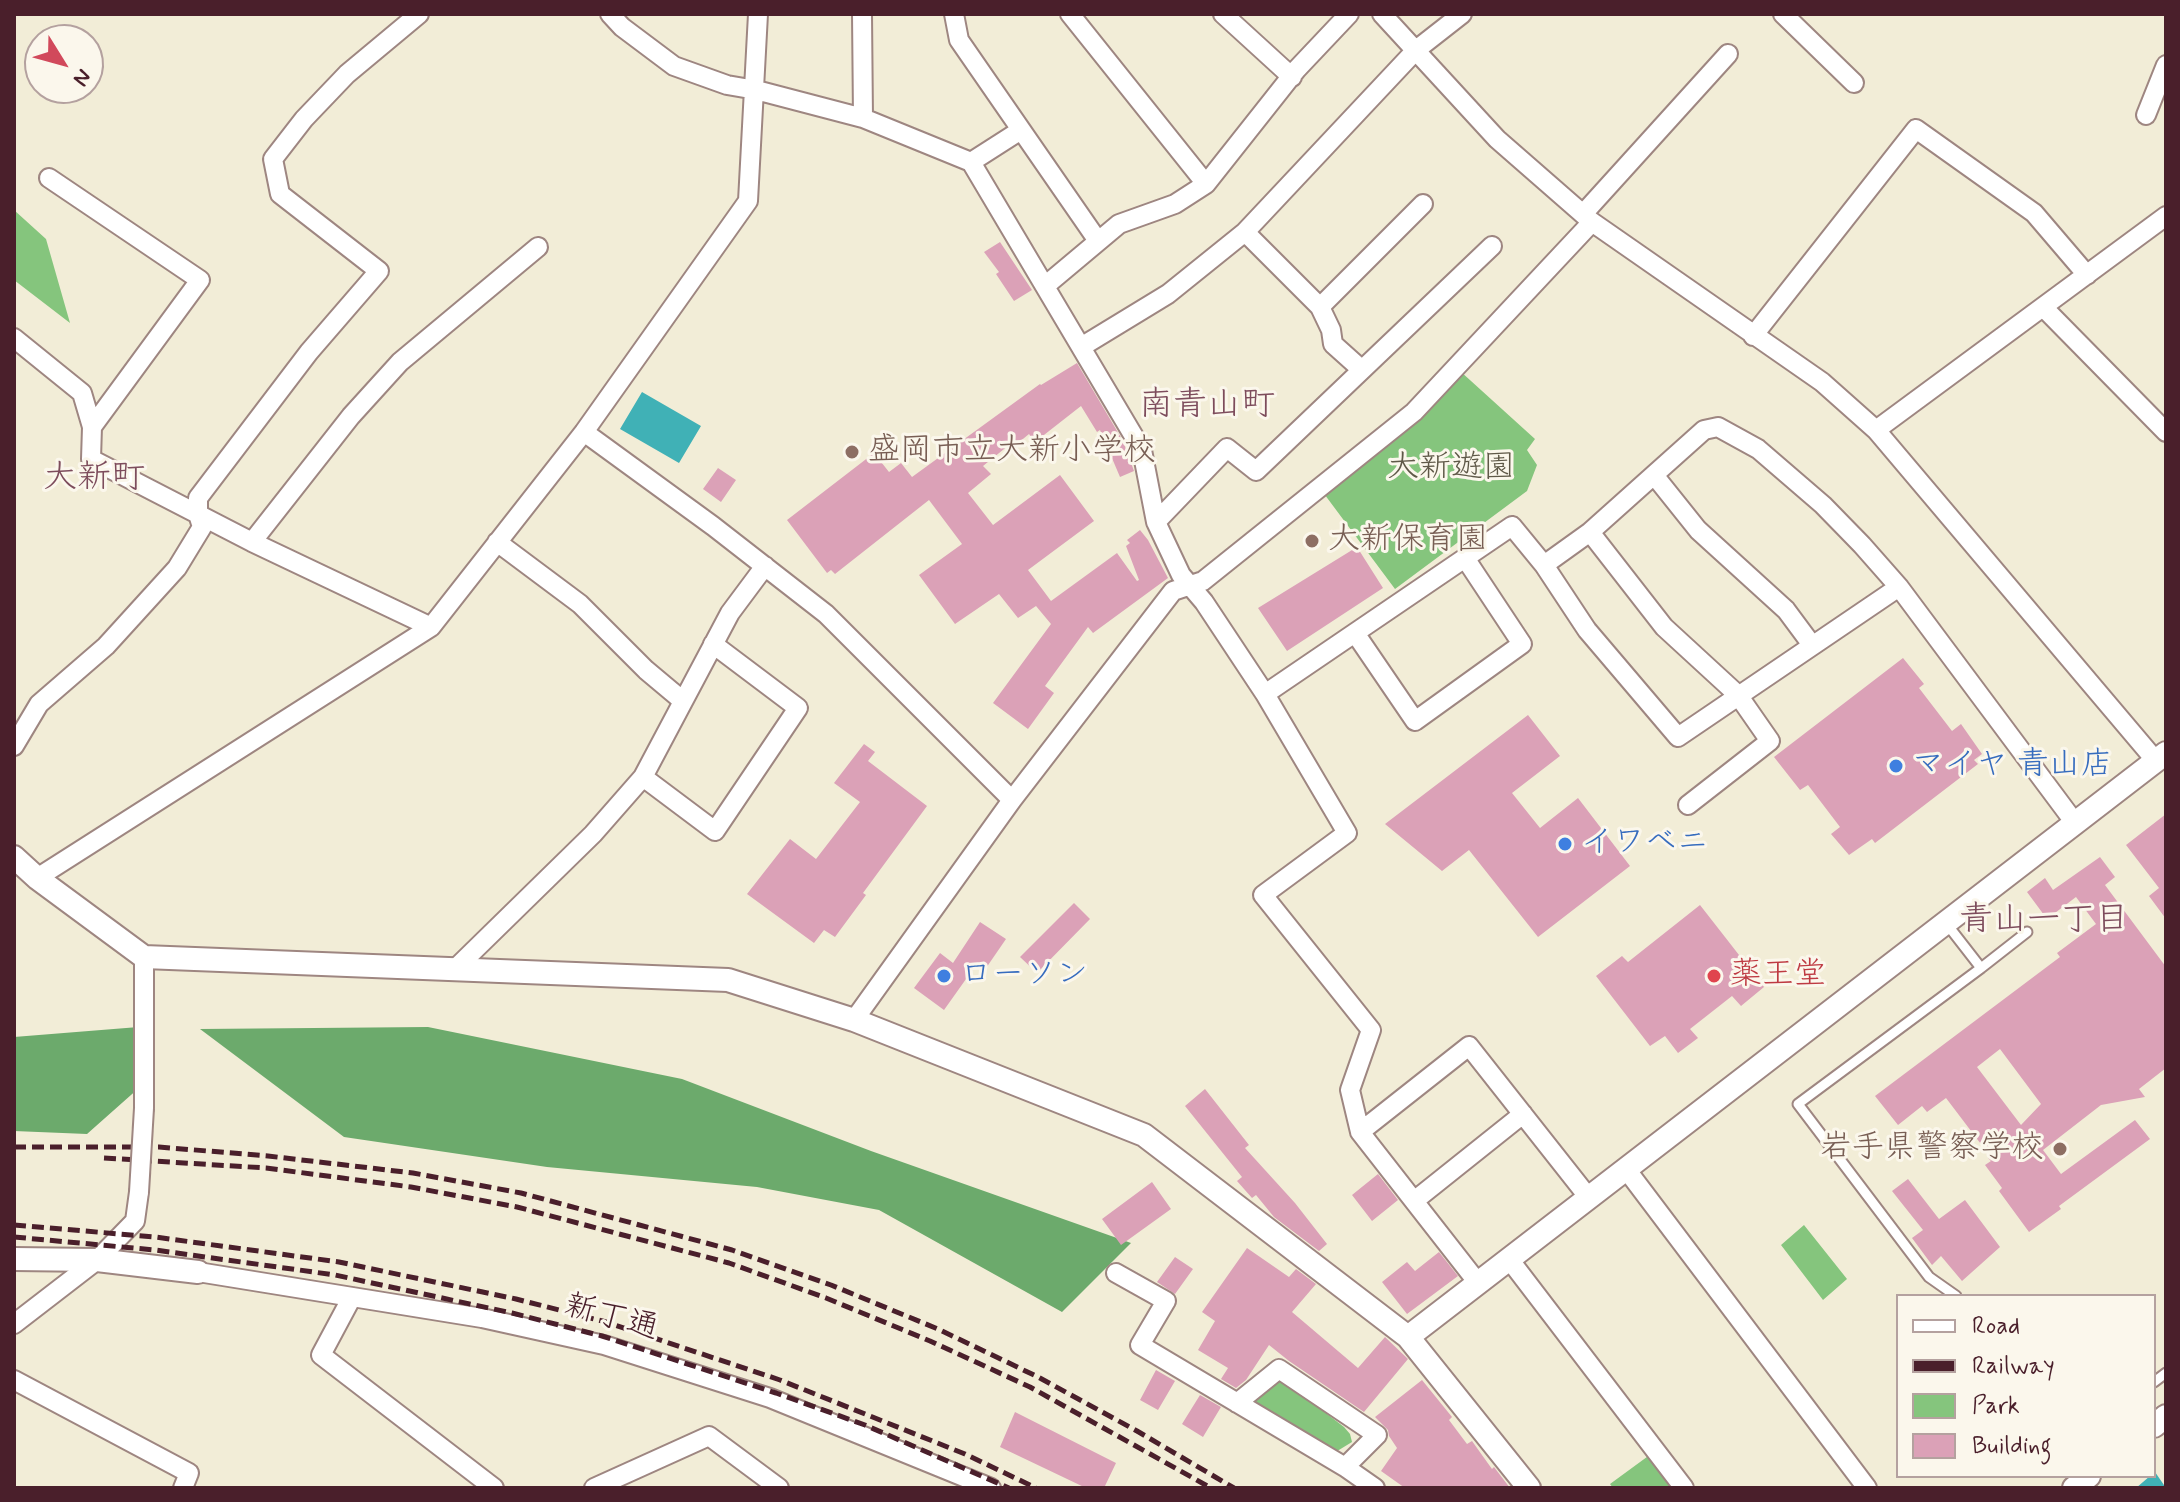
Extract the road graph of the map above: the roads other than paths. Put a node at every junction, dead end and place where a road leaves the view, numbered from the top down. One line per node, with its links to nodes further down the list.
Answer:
1 (419, 14): 45 (street)
2 (610, 14): 18 (street)
3 (758, 14): 18 (street)
4 (862, 14): 20 (street)
5 (954, 14): 21 (street)
6 (1070, 14): 24 (street)
7 (1223, 14): 16 (street)
8 (1349, 14): 16 (street)
9 (1382, 14): 13 (street)
10 (1462, 14): 12 (street)
11 (1783, 14): 17 (street)
12 (1437, 21): 13 (street)
13 (1416, 50): 27 (street); 28 (street)
14 (1728, 54): 27 (street)
15 (2166, 65): 19 (street)
16 (1292, 77): 24 (street)
17 (1854, 83)
18 (756, 90): 20 (street); 42 (street)
19 (2146, 115)
20 (863, 118): 22 (street)
21 (1021, 130): 22 (street); 29 (street)
22 (971, 162): 33 (street)
23 (49, 178): 40 (street)
24 (1206, 184): 29 (street)
25 (1423, 204): 34 (street)
26 (2166, 216): 32 (street)
27 (1587, 218): 36 (street); 54 (street)
28 (1245, 232): 34 (street); 38 (street)
29 (1098, 241): 33 (street)
30 (1492, 246): 39 (street)
31 (538, 247): 48 (street)
32 (2087, 275): 35 (street); 36 (street)
33 (1045, 286): 38 (street)
34 (1320, 307): 39 (street)
35 (2043, 307): 41 (street); 43 (street)
36 (1753, 336): 41 (street)
37 (14, 338): 40 (street)
38 (1081, 347): 46 (street)
39 (1362, 370): 46 (street)
40 (92, 427): 45 (street)
41 (1876, 430): 63 (street)
42 (584, 432): 49 (street); 52 (street)
43 (2166, 432)
44 (1654, 475): 47 (street); 53 (street); 58 (street)
45 (198, 514): 48 (street); 62 (street)
46 (1156, 522): 54 (street)
47 (1590, 532): 51 (street); 60 (street)
48 (252, 542): 55 (street)
49 (497, 542): 55 (street); 61 (street)
50 (1465, 558): 51 (street); 56 (street); 56 (street)
51 (1544, 565): 60 (street)
52 (765, 566): 57 (street); 65 (street)
53 (1899, 587): 58 (street); 67 (street)
54 (1190, 588): 59 (street); 65 (street)
55 (431, 627): 69 (street)
56 (1355, 633): 59 (street)
57 (713, 644): 61 (street); 64 (street)
58 (1812, 645): 60 (street)
59 (1265, 694): 77 (street)
60 (1738, 695): 66 (street)
61 (683, 701): 64 (street)
62 (14, 746)
63 (2161, 757): 67 (street)
64 (643, 777): 74 (street)
65 (1012, 800): 75 (street)
66 (1688, 805)
67 (2075, 823): 70 (street)
68 (14, 857): 69 (street)
69 (37, 878): 72 (street)
70 (1946, 923): 73 (lane); 78 (street)
71 (2027, 932): 73 (lane)
72 (144, 957): 74 (street); 83 (street, bridge)
73 (1981, 968): 87 (lane)
74 (455, 969): 75 (street)
75 (854, 1020): 90 (street)
76 (1523, 1114): 77 (street); 79 (street); 80 (street)
77 (1360, 1132): 80 (street)
78 (1626, 1169): 79 (street); 102 (street)
79 (1589, 1198): 82 (street)
80 (1414, 1201): 86 (street)
81 (14, 1259): 83 (street)
82 (1509, 1259): 86 (street); 101 (street)
83 (97, 1260): 84 (street); 89 (street)
84 (198, 1272): 88 (street, 新丁通)
85 (1116, 1273): 92 (street)
86 (1478, 1283): 90 (street)
87 (1953, 1294)
88 (352, 1297): 95 (street); 98 (street, 新丁通)
89 (14, 1324)
90 (1408, 1337): 100 (street)
91 (14, 1380): 94 (street)
92 (1237, 1403): 93 (street); 93 (street)
93 (1345, 1467): 99 (street)
94 (183, 1488)
95 (494, 1488)
96 (597, 1488): 97 (street)
97 (779, 1488)
98 (991, 1488)
99 (1375, 1488)
100 (1529, 1488)
101 (1684, 1488)
102 (1867, 1488)

